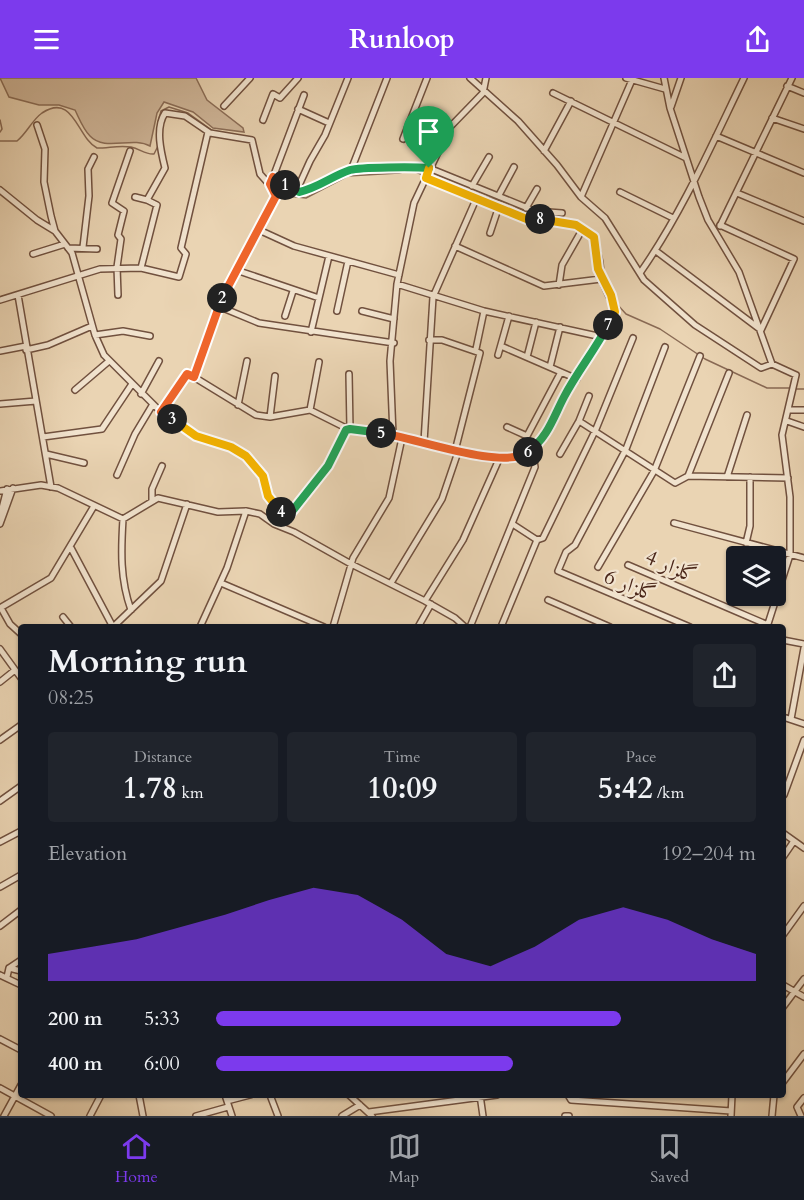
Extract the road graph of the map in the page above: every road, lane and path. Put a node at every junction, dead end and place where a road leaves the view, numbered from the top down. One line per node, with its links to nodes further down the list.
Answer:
1 (250, 78): 20 (street)
2 (298, 78): 24 (street)
3 (348, 78): 25 (street)
4 (387, 78): 40 (street)
5 (427, 78): 31 (street)
6 (470, 78): 15 (street)
7 (486, 78): 15 (street)
8 (664, 78): 14 (street)
9 (681, 78): 21 (street)
10 (744, 78): 30 (street)
11 (792, 78): 13 (street)
12 (629, 79): 14 (street); 26 (street)
13 (788, 86): 17 (street); 23 (street)
14 (665, 89): 21 (street)
15 (483, 93): 33 (street); 39 (street)
16 (553, 93): 19 (street)
17 (804, 93)
18 (304, 95): 22 (street)
19 (571, 101): 26 (street); 33 (street)
20 (224, 106)
21 (670, 108): 37 (street)
22 (298, 109): 25 (street); 42 (street)
23 (772, 118): 28 (street); 34 (street)
24 (263, 120)
25 (329, 123): 49 (street)
26 (611, 123): 37 (street); 55 (street)
27 (37, 124): 66 (street)
28 (804, 129)
29 (208, 132): 45 (street); 56 (street); 77 (street)
30 (716, 136): 34 (street); 44 (street)
31 (403, 140)
32 (130, 151): 76 (street)
33 (544, 151): 55 (street)
34 (755, 154): 41 (street); 51 (street)
35 (94, 157): 70 (street)
36 (489, 157): 46 (street)
37 (686, 158): 44 (street)
38 (514, 167): 52 (street)
39 (429, 168): 40 (street); 43 (street); 46 (street)
40 (351, 170): 49 (street)
41 (804, 174)
42 (273, 177): 45 (street); 49 (street)
43 (426, 178): 54 (street); 80 (street)
44 (694, 180): 60 (street); 63 (street)
45 (270, 184): 64 (street)
46 (472, 186): 52 (street)
47 (537, 189): 58 (street)
48 (0, 190): 66 (street)
49 (296, 192)
50 (620, 192): 60 (street)
51 (736, 193): 61 (street); 62 (street)
52 (499, 195): 58 (street)
53 (135, 197): 56 (street)
54 (477, 197): 57 (street); 69 (street)
55 (581, 197): 79 (street)
56 (147, 200): 77 (street)
57 (499, 206): 65 (street); 67 (street)
58 (526, 208): 59 (street)
59 (562, 213)
60 (673, 218): 72 (street)
61 (804, 221)
62 (720, 225): 63 (street); 101 (street)
63 (713, 229): 101 (street)
64 (259, 230): 74 (street); 78 (street)
65 (582, 230): 82 (street); 84 (street)
66 (56, 231): 68 (street)
67 (490, 233)
68 (66, 246): 70 (street); 73 (street); 81 (street)
69 (455, 246): 84 (street); 88 (street)
70 (83, 247): 71 (street)
71 (97, 249)
72 (656, 251): 79 (street); 101 (street)
73 (33, 254)
74 (329, 256): 75 (street); 89 (street)
75 (348, 261): 80 (street); 92 (street)
76 (117, 267): 77 (street); 81 (street); 87 (street)
77 (141, 268)
78 (236, 270): 85 (street); 91 (street)
79 (640, 273): 121 (street)
80 (399, 275): 83 (street)
81 (77, 277): 86 (street); 99 (street)
82 (601, 279): 84 (street); 105 (street)
83 (397, 284): 88 (street); 97 (street)
84 (559, 285)
85 (293, 291): 89 (street); 95 (street)
86 (18, 295): 90 (street); 111 (street)
87 (118, 295)
88 (434, 297): 94 (street); 107 (street)
89 (319, 298): 102 (street)
90 (0, 300)
91 (218, 306): 102 (street); 128 (street)
92 (337, 311)
93 (362, 311): 97 (street)
94 (484, 311): 96 (street); 112 (street)
95 (285, 315)
96 (509, 316): 98 (street); 109 (street)
97 (394, 319): 108 (street)
98 (536, 322): 100 (street); 116 (street)
99 (92, 326): 103 (street); 111 (street)
100 (560, 327): 105 (street); 122 (street)
101 (761, 330): 121 (street)
102 (311, 332): 108 (street)
103 (95, 335): 104 (street); 117 (street)
104 (150, 336)
105 (602, 336): 130 (street)
106 (633, 338): 150 (street)
107 (429, 340): 112 (street); 154 (street)
108 (394, 343): 151 (street)
109 (501, 346): 114 (street); 116 (street)
110 (665, 347): 156 (street)
111 (26, 348): 113 (street); 135 (street)
112 (476, 350): 157 (street)
113 (0, 351)
114 (498, 355)
115 (700, 356): 163 (street)
116 (527, 357): 122 (street)
117 (109, 361): 131 (street); 132 (street)
118 (159, 361): 133 (street)
119 (247, 361): 138 (street)
120 (319, 362): 139 (street)
121 (771, 364): 129 (street)
122 (550, 367): 123 (street)
123 (561, 372): 130 (street); 147 (street)
124 (729, 373): 165 (street)
125 (349, 374): 149 (street)
126 (804, 374): 129 (street)
127 (275, 376): 144 (street)
128 (194, 377): 138 (street); 142 (street)
129 (795, 378): 140 (street)
130 (577, 379): 155 (street)
131 (132, 384): 133 (street); 152 (street)
132 (75, 390)
133 (141, 394): 137 (street)
134 (589, 396): 145 (street)
135 (36, 401): 136 (street); 152 (street)
136 (0, 404)
137 (153, 404): 142 (street); 164 (street)
138 (238, 405): 144 (street)
139 (310, 410): 144 (street); 149 (street)
140 (790, 410): 141 (street); 146 (street)
141 (804, 410)
142 (161, 412): 178 (street)
143 (747, 415): 166 (street)
144 (270, 417)
145 (579, 421): 150 (street); 159 (street)
146 (787, 421): 148 (street); 168 (street)
147 (507, 427)
148 (804, 427)
149 (349, 429): 151 (street); 178 (street)
150 (596, 429): 156 (street); 183 (street)
151 (393, 435): 153 (street)
152 (42, 437): 158 (street)
153 (402, 438): 154 (street); 188 (street)
154 (424, 442): 157 (street)
155 (532, 449): 160 (street); 182 (street)
156 (626, 449): 163 (street); 209 (street, گلزار 6)
157 (457, 451): 160 (street); 192 (street)
158 (46, 454): 161 (street); 169 (street)
159 (560, 454)
160 (500, 457): 194 (street)
161 (84, 463)
162 (162, 466): 172 (street)
163 (654, 471): 165 (street); 190 (street)
164 (117, 475)
165 (688, 476): 166 (street)
166 (728, 477): 167 (street)
167 (750, 477): 168 (street); 184 (street)
168 (788, 478): 186 (street)
169 (51, 487): 170 (street); 174 (street)
170 (10, 489): 171 (street); 176 (street); 180 (street)
171 (0, 491)
172 (152, 500): 173 (street); 177 (street)
173 (187, 504): 175 (street); 196 (street)
174 (94, 506): 177 (street); 185 (street)
175 (246, 511): 181 (street); 191 (street)
176 (0, 516)
177 (123, 519): 196 (street)
178 (286, 519): 181 (street)
179 (674, 523): 184 (street)
180 (0, 524)
181 (280, 525): 188 (street)
182 (514, 525): 183 (street); 206 (street)
183 (537, 540): 207 (street)
184 (746, 543): 186 (street)
185 (71, 548): 195 (street); 199 (street)
186 (790, 555): 187 (street); 211 (street)
187 (804, 558)
188 (351, 564): 192 (street); 203 (street)
189 (628, 565): 210 (street, گلزار 4)
190 (598, 567)
191 (220, 583): 201 (street); 202 (street)
192 (391, 584): 194 (street)
193 (549, 600): 208 (street)
194 (428, 603): 204 (street); 205 (street)
195 (0, 608): 212 (street)
196 (131, 610): 200 (street)
197 (63, 617): 198 (street)
198 (69, 624)
199 (111, 624)
200 (116, 624)
201 (201, 624)
202 (317, 624)
203 (334, 624)
204 (419, 624)
205 (462, 624)
206 (471, 624)
207 (502, 624)
208 (603, 624)
209 (683, 624)
210 (763, 624)
211 (769, 624)
212 (18, 631)
213 (786, 641): 214 (street)
214 (804, 646): 220 (street)
215 (0, 649): 216 (street)
216 (15, 670): 217 (street); 218 (street)
217 (18, 674)
218 (0, 682)
219 (786, 718): 220 (street)
220 (791, 719): 221 (street)
221 (804, 723)
222 (18, 727): 223 (street)
223 (0, 740)
224 (804, 740): 226 (street)
225 (18, 788): 227 (street)
226 (786, 790)
227 (0, 801)
228 (18, 833): 231 (street)
229 (786, 835): 230 (street)
230 (794, 841): 232 (street); 233 (street)
231 (0, 842)
232 (804, 848)
233 (786, 852)
234 (18, 877): 235 (street)
235 (0, 887)
236 (804, 906): 239 (street)
237 (18, 912): 238 (street)
238 (0, 926)
239 (786, 931)
240 (18, 962): 241 (street)
241 (9, 968): 242 (street); 244 (street)
242 (18, 970)
243 (0, 975): 244 (street)
244 (7, 977): 246 (street)
245 (804, 979): 248 (street)
246 (18, 983)
247 (786, 987): 248 (street)
248 (795, 992): 249 (street); 250 (street)
249 (804, 998)
250 (786, 1003)
251 (0, 1039): 252 (street)
252 (18, 1048)
253 (804, 1054): 254 (street)
254 (786, 1078)
255 (0, 1088): 257 (street)
256 (18, 1090): 257 (street)
257 (15, 1096): 258 (street); 274 (street)
258 (18, 1098)
259 (19, 1098): 275 (street)
260 (99, 1098): 276 (street)
261 (139, 1098): 277 (street)
262 (271, 1098): 280 (street)
263 (352, 1098): 271 (street)
264 (468, 1098): 273 (street)
265 (480, 1098): 282 (street)
266 (570, 1098): 272 (street)
267 (732, 1098): 272 (street)
268 (774, 1098): 283 (street)
269 (804, 1098): 284 (street)
270 (227, 1101): 278 (street); 279 (street)
271 (360, 1105): 273 (street); 281 (street)
272 (731, 1113)
273 (370, 1114)
274 (4, 1116)
275 (51, 1116)
276 (90, 1116)
277 (142, 1116)
278 (196, 1116)
279 (232, 1116)
280 (278, 1116)
281 (342, 1116)
282 (483, 1116)
283 (772, 1116)
284 (801, 1116)

